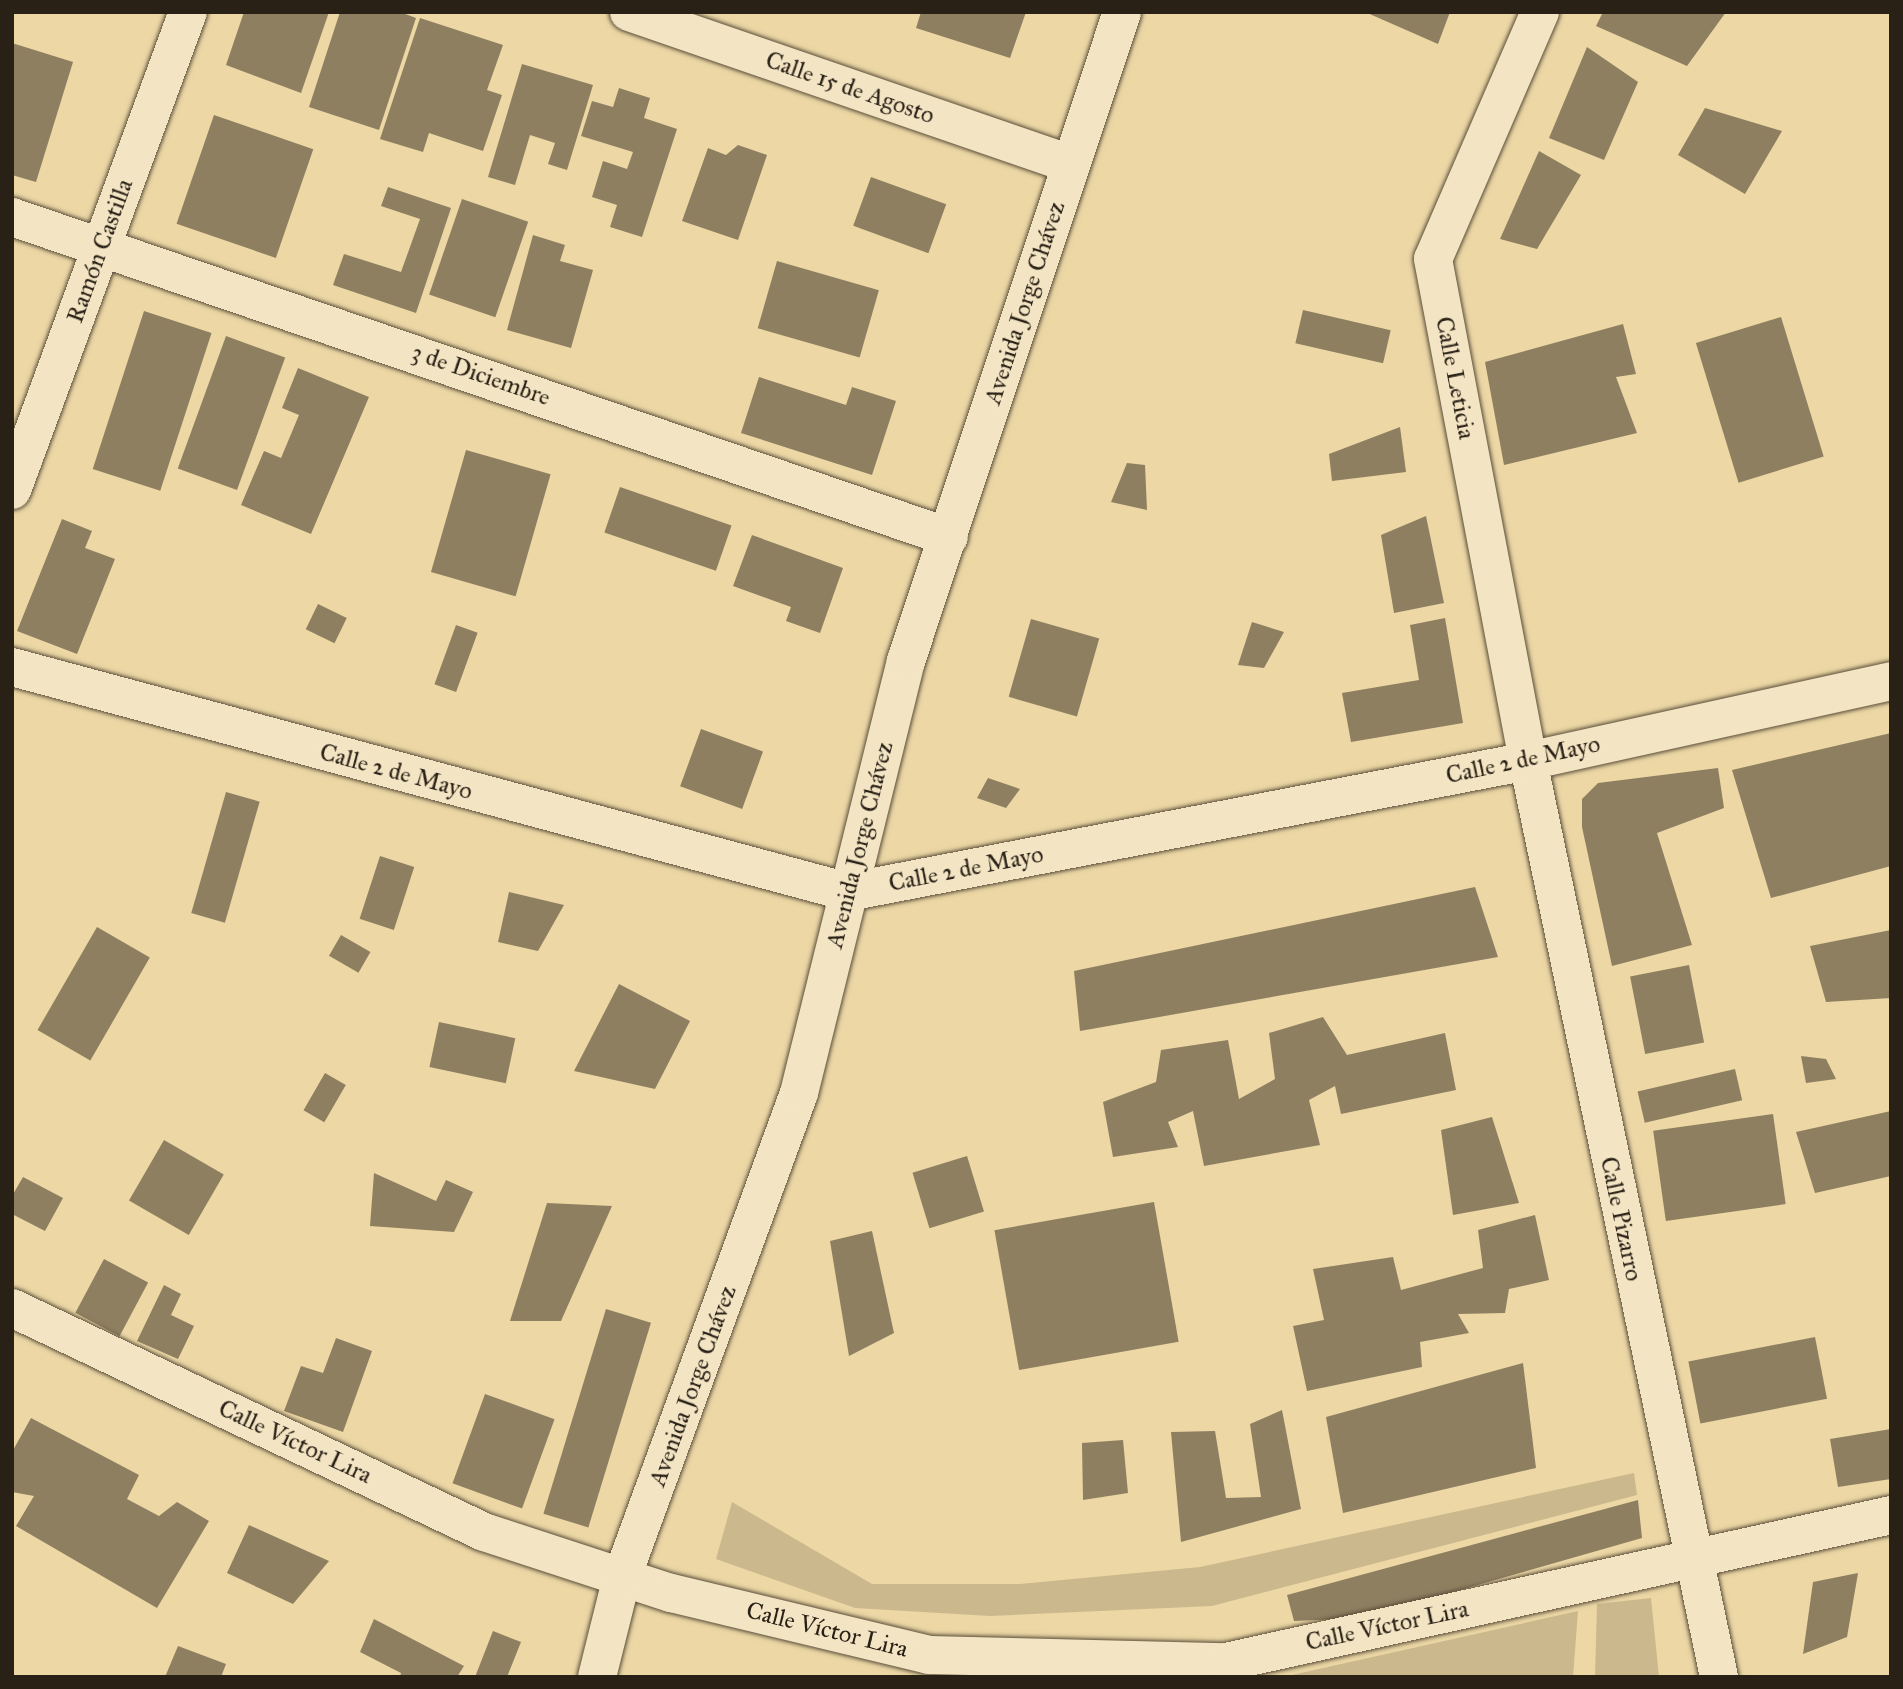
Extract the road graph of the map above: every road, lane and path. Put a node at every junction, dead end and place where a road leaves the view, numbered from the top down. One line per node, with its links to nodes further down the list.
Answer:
1 (188, 12): 7 (street, Ramón Castilla)
2 (629, 12): 5 (street, Calle 15 de Agosto)
3 (1122, 12): 5 (street, Avenida Jorge Chávez)
4 (1540, 12): 12 (street, Calle Leticia)
5 (1070, 164): 9 (street, Avenida Jorge Chávez)
6 (12, 216): 7 (street, 3 de Diciembre)
7 (102, 245): 8 (street, Ramón Castilla); 9 (street, 3 de Diciembre)
8 (12, 490)
9 (948, 537): 13 (street, Avenida Jorge Chávez)
10 (12, 667): 13 (street, Calle 2 de Mayo)
11 (1891, 681): 12 (street, Calle 2 de Mayo)
12 (1528, 761): 13 (street, Calle 2 de Mayo); 16 (street, Calle Pizarro)
13 (848, 892): 17 (street, Avenida Jorge Chávez)
14 (12, 1308): 17 (street, Calle Víctor Lira)
15 (1891, 1515): 16 (street, Calle Víctor Lira)
16 (1693, 1559): 18 (street, Calle Víctor Lira); 20 (street, Calle Pizarro)
17 (622, 1577): 18 (street, Calle Víctor Lira); 19 (street, Avenida Jorge Chávez)
18 (1227, 1669)
19 (597, 1677)
20 (1719, 1677)

